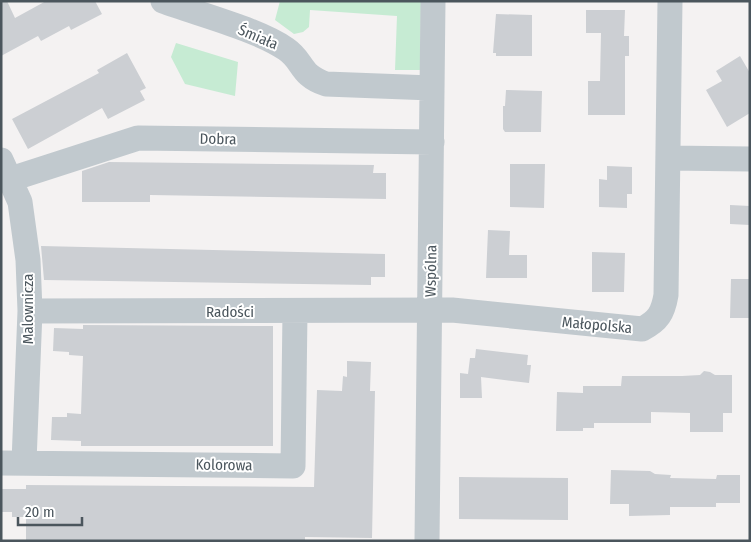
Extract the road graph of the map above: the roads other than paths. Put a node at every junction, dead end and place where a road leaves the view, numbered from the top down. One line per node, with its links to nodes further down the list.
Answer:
1 (163, 1): 4 (street, Śmiała)
2 (433, 1): 4 (street, Wspólna)
3 (670, 1): 6 (street, Małopolska)
4 (432, 88): 5 (street, Wspólna)
5 (432, 142): 8 (street, Dobra); 9 (street, Wspólna)
6 (668, 158): 7 (street); 9 (street, Małopolska)
7 (750, 159)
8 (6, 170): 10 (street, Malownicza)
9 (430, 310): 11 (street, Radości); 13 (street, Wspólna)
10 (30, 312): 11 (street, Radości); 12 (street, Malownicza)
11 (295, 312): 12 (street, Kolorowa)
12 (12, 462)
13 (427, 541): 14 (street)
14 (432, 541)

